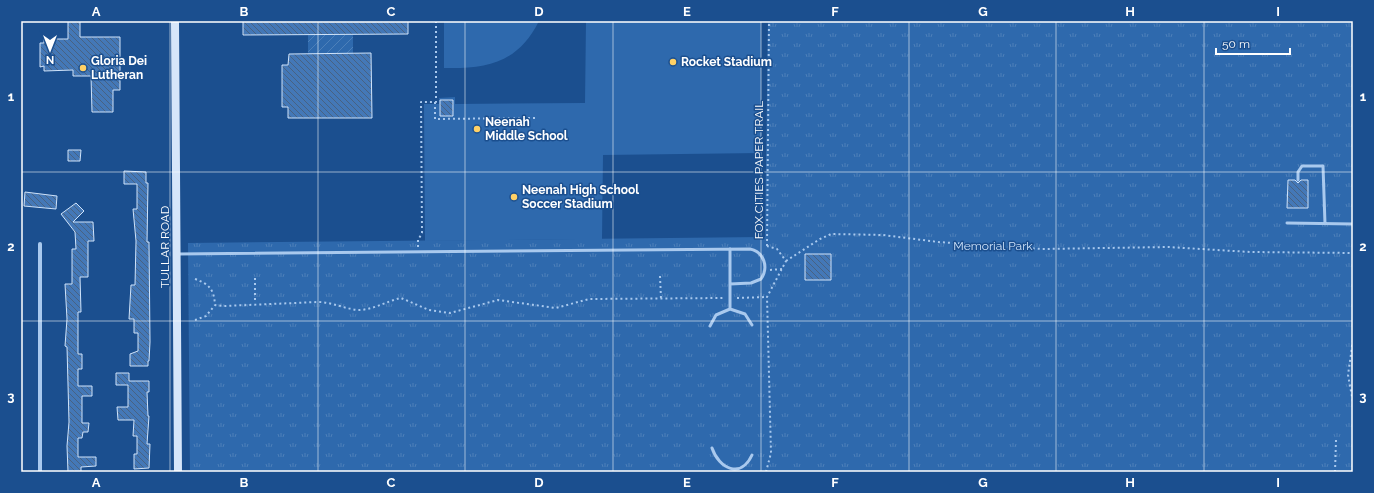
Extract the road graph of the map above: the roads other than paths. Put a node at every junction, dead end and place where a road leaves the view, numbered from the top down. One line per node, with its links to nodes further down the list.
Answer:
1 (175, 21): 8 (main road, TULLAR ROAD)
2 (1298, 180): 4 (lane)
3 (1287, 223): 4 (lane)
4 (1324, 224): 5 (lane)
5 (1353, 224)
6 (40, 244): 16 (street)
7 (730, 249): 8 (lane); 9 (lane); 9 (lane)
8 (177, 254): 17 (main road, TULLAR ROAD)
9 (730, 284): 10 (lane)
10 (730, 309): 11 (lane); 12 (lane)
11 (752, 325)
12 (710, 326)
13 (712, 448): 15 (lane)
14 (752, 455): 15 (lane)
15 (734, 471)
16 (40, 472)
17 (178, 472)

